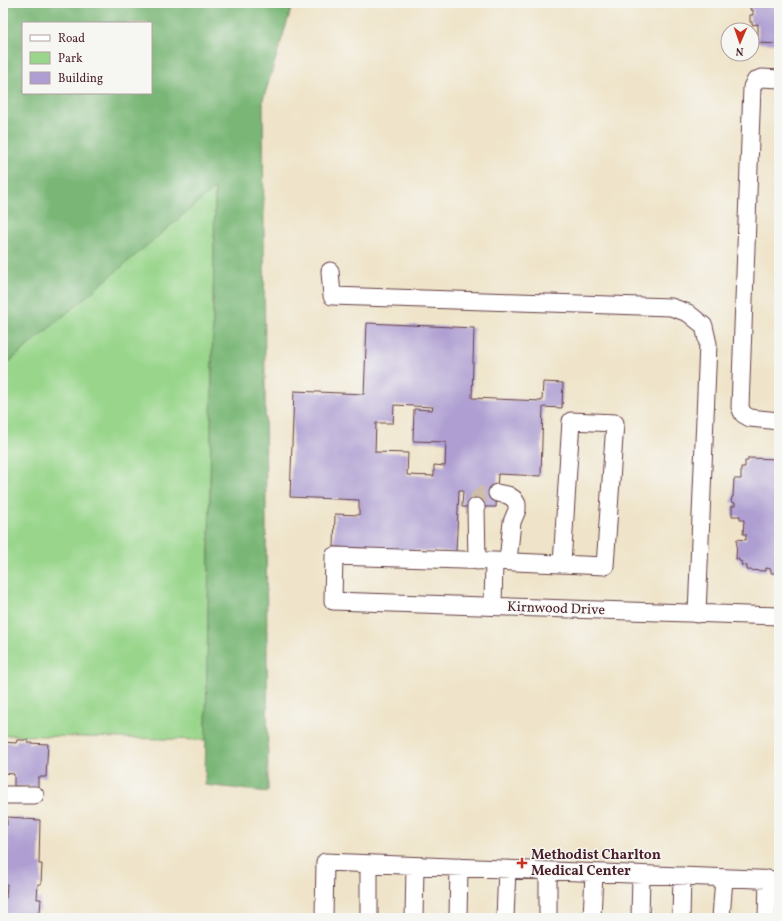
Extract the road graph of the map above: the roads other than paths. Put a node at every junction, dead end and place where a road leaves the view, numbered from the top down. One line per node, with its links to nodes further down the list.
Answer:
1 (779, 79): 3 (street)
2 (330, 271): 9 (street)
3 (779, 420)
4 (496, 493): 6 (street)
5 (476, 507): 6 (street)
6 (493, 561): 7 (street); 8 (street); 8 (street, Kirnwood Drive)
7 (562, 564): 7 (street)
8 (493, 606): 9 (street, Kirnwood Drive)
9 (697, 614): 10 (street, Kirnwood Drive)
10 (779, 616)
11 (3, 795): 12 (street)
12 (35, 795)
13 (369, 864): 14 (street); 23 (street); 24 (street)
14 (415, 866): 15 (street); 25 (street)
15 (459, 867): 16 (street); 26 (street)
16 (506, 869): 17 (street); 27 (street)
17 (548, 871): 18 (street); 28 (street)
18 (594, 873): 19 (street); 29 (street)
19 (641, 875): 20 (street); 30 (street)
20 (682, 876): 21 (street); 31 (street)
21 (724, 878): 22 (street); 32 (street)
22 (774, 880): 33 (street)
23 (324, 918)
24 (369, 918)
25 (414, 918)
26 (458, 918)
27 (505, 918)
28 (548, 918)
29 (592, 918)
30 (640, 918)
31 (681, 918)
32 (721, 918)
33 (767, 918)

